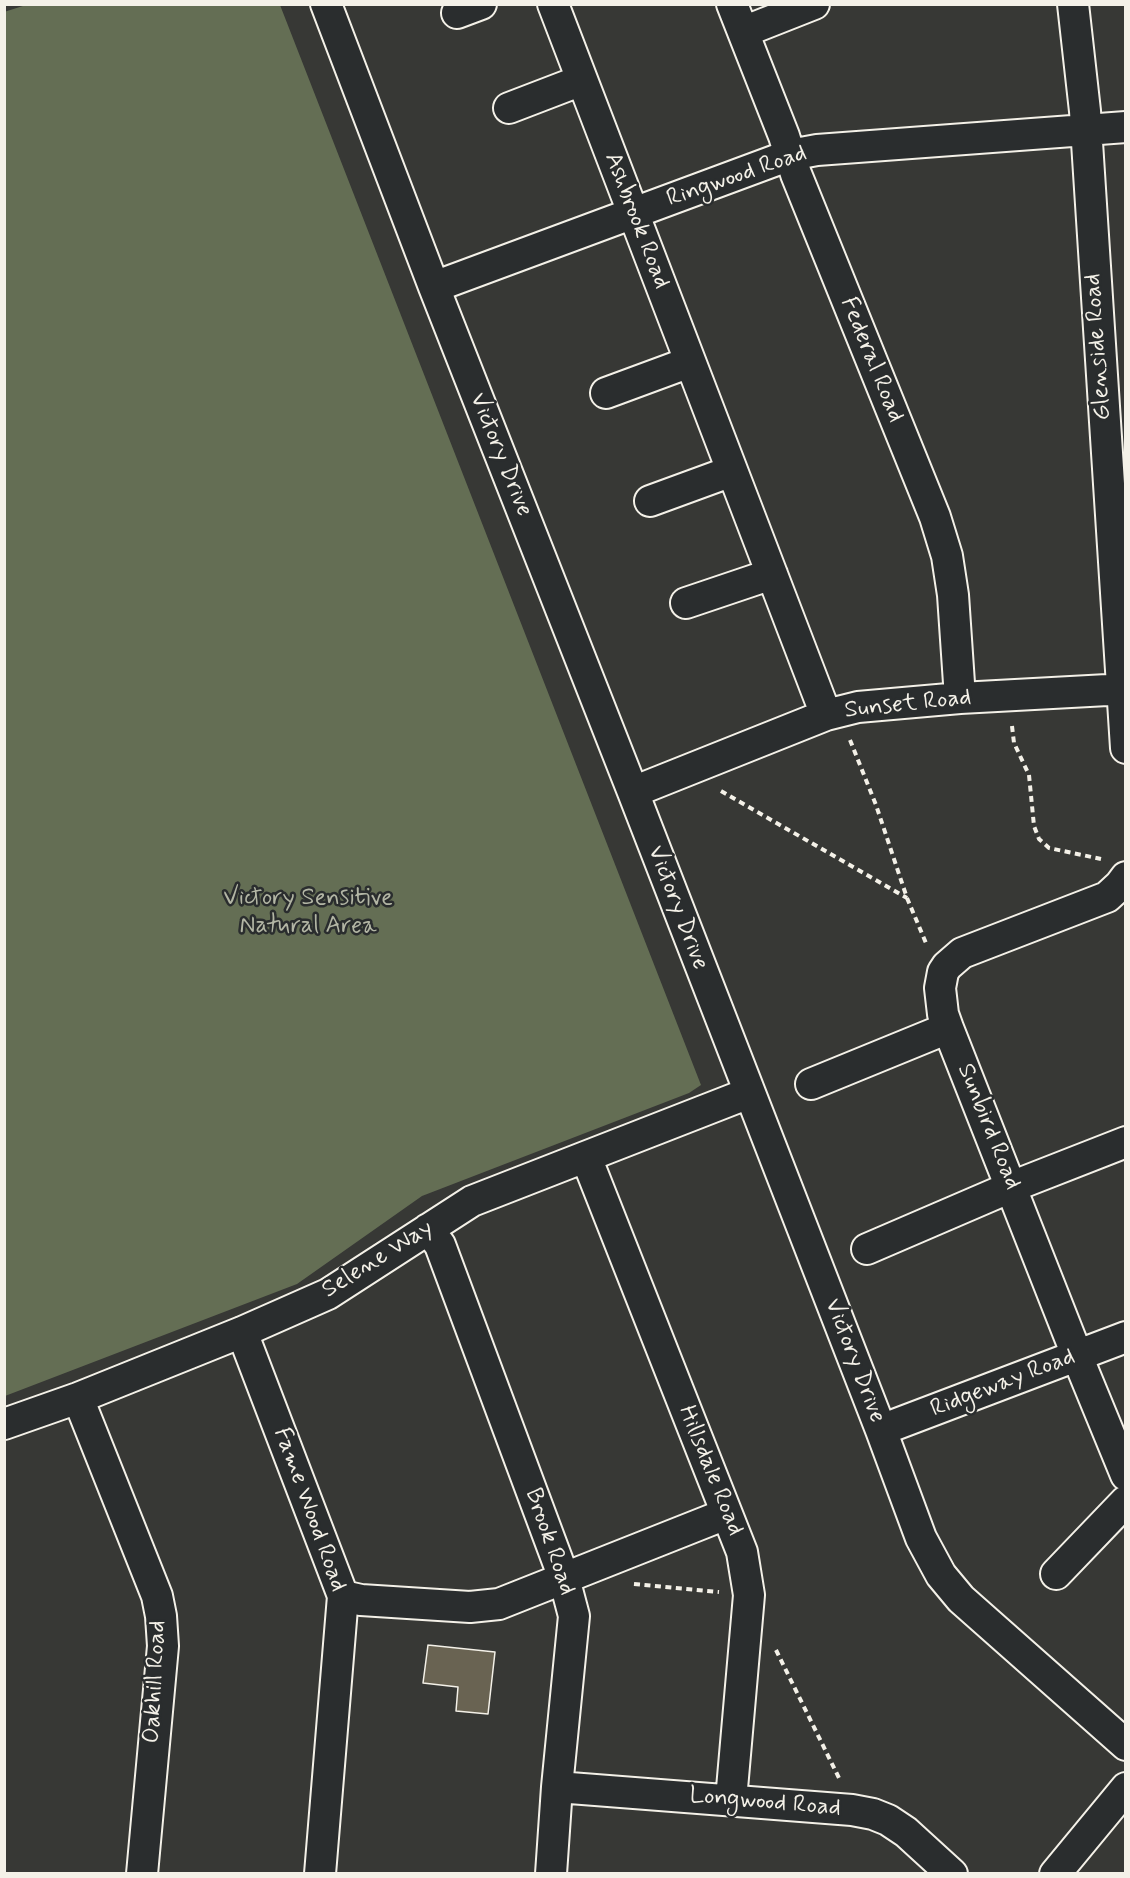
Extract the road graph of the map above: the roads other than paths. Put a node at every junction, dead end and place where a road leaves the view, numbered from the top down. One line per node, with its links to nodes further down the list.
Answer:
1 (326, 4): 12 (street, Victory Drive)
2 (553, 4): 6 (street, Ashbrook Road)
3 (814, 4): 5 (street, Federal Road)
4 (1073, 4): 9 (street, Glenside Road)
5 (738, 18): 10 (street, Federal Road)
6 (582, 80): 7 (street); 11 (street, Ashbrook Road)
7 (509, 108)
8 (1125, 127): 9 (street, Ringwood Road)
9 (1086, 130): 10 (street, Ringwood Road); 19 (street, Glenside Road)
10 (790, 155): 11 (street, Ringwood Road); 20 (street, Federal Road)
11 (633, 213): 12 (street, Ringwood Road); 13 (street, Ashbrook Road)
12 (434, 287): 23 (street, Victory Drive)
13 (690, 362): 14 (street); 15 (street, Ashbrook Road)
14 (606, 393)
15 (732, 471): 16 (street); 17 (street, Ashbrook Road)
16 (650, 501)
17 (772, 574): 18 (street); 21 (street, Ashbrook Road)
18 (687, 603)
19 (1124, 689): 20 (street, Sunset Road); 22 (street)
20 (960, 698): 21 (street, Sunset Road)
21 (826, 715): 23 (street, Sunset Road)
22 (1125, 748)
23 (633, 792): 27 (street, Victory Drive)
24 (1118, 869): 25 (street, Sunbird Road)
25 (948, 1028): 26 (street); 30 (street, Sunbird Road)
26 (811, 1084)
27 (749, 1093): 29 (street, Selene Way); 38 (street, Victory Drive)
28 (1125, 1142): 30 (street)
29 (586, 1157): 31 (street, Selene Way); 41 (street, Hillsdale Road)
30 (1011, 1187): 32 (street); 35 (street, Sunbird Road)
31 (428, 1229): 33 (street, Selene Way); 43 (street, Brook Road)
32 (867, 1249)
33 (242, 1332): 36 (street, Selene Way); 44 (street, Fame Wood Road)
34 (1125, 1337): 35 (street, Ridgeway Road)
35 (1078, 1356): 38 (street, Ridgeway Road); 39 (street, Sunbird Road)
36 (78, 1398): 37 (street, Selene Way); 49 (street, Oakhill Road)
37 (4, 1424)
38 (881, 1430): 45 (street, Victory Drive)
39 (1125, 1475)
40 (1125, 1501): 42 (street)
41 (726, 1514): 43 (street); 48 (street, Hillsdale Road)
42 (1056, 1574)
43 (564, 1578): 44 (street); 46 (street, Brook Road)
44 (343, 1596): 50 (street, Fame Wood Road)
45 (1125, 1745)
46 (556, 1787): 48 (street, Longwood Road); 51 (street, Brook Road)
47 (1125, 1788): 53 (street)
48 (731, 1800): 52 (street, Longwood Road)
49 (141, 1874)
50 (320, 1874)
51 (551, 1874)
52 (952, 1874)
53 (1054, 1874)

